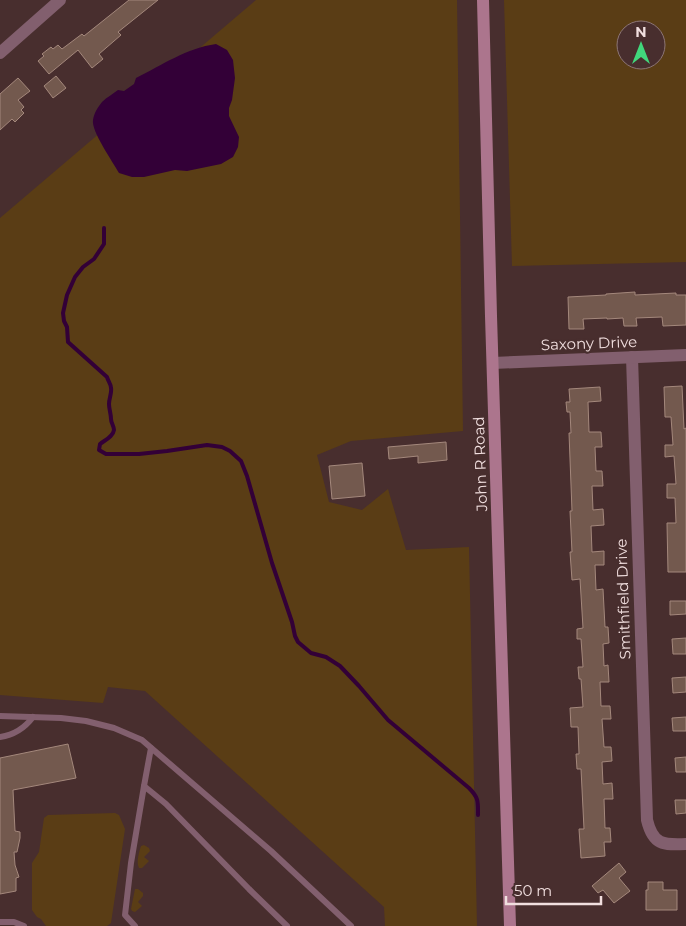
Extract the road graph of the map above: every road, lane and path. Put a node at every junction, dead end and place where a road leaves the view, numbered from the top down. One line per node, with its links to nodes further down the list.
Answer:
1 (60, 0): 3 (street)
2 (483, 0): 6 (main road, John R Road)
3 (0, 53)
4 (686, 355): 5 (street, Saxony Drive)
5 (632, 357): 6 (street, Saxony Drive); 12 (street, Smithfield Drive)
6 (493, 363): 18 (main road, John R Road)
7 (0, 716): 8 (lane)
8 (33, 717): 9 (lane); 10 (lane)
9 (0, 737)
10 (151, 748): 11 (lane); 17 (lane)
11 (144, 786): 15 (lane); 16 (lane)
12 (686, 844)
13 (0, 922): 14 (lane)
14 (24, 926)
15 (135, 926)
16 (287, 926)
17 (351, 926)
18 (510, 926)

